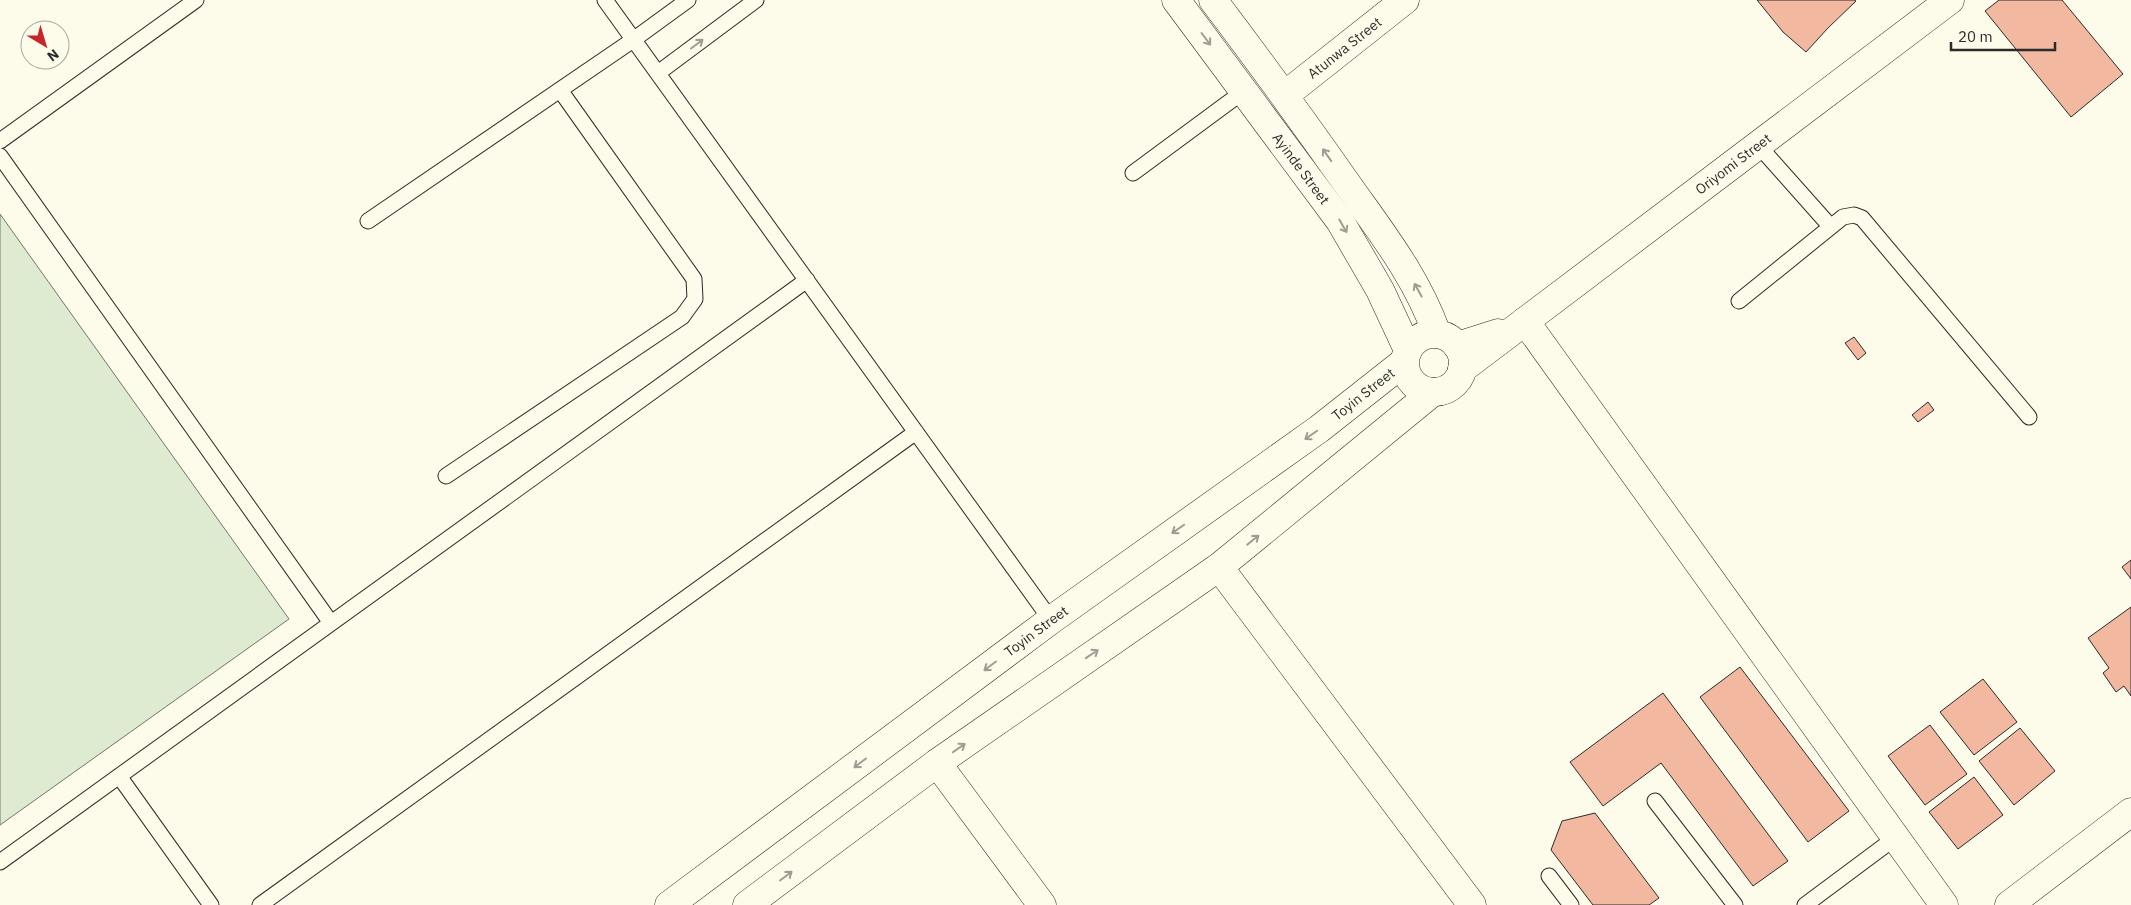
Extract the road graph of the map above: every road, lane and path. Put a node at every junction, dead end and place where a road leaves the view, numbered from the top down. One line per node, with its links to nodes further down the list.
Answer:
1 (196, 0): 14 (lane)
2 (605, 0): 9 (lane)
3 (688, 0): 9 (lane)
4 (756, 0): 10 (lane, one-way to 4)
5 (1176, 0): 12 (street, Ayinde Street, one-way to 12)
6 (1213, 0): 13 (street, Ayinde Street)
7 (1405, 0): 13 (street, Atunwa Street)
8 (1950, 0): 15 (street, Oriyomi Street)
9 (633, 40): 10 (lane); 11 (lane)
10 (658, 73): 20 (lane)
11 (560, 90): 18 (lane); 28 (lane)
12 (1244, 91): 17 (lane); 24 (street, Ayinde Street, one-way to 24)
13 (1285, 95): 23 (street, Ayinde Street, one-way to 13)
14 (0, 141)
15 (1758, 145): 19 (lane); 22 (street, Oriyomi Street)
16 (0, 156): 31 (lane)
17 (1133, 173)
18 (368, 221)
19 (1830, 226): 21 (lane); 26 (lane)
20 (807, 280): 27 (lane); 31 (lane)
21 (1739, 301)
22 (1520, 324): 23 (street); 36 (street)
23 (1452, 350): 24 (street); 25 (street)
24 (1406, 356): 25 (street); 30 (street, Toyin Street, one-way to 30)
25 (1433, 392): 29 (street, one-way to 25)
26 (2029, 417)
27 (916, 432): 30 (lane); 40 (lane)
28 (446, 476)
29 (1219, 567): 32 (street, one-way to 29); 44 (street)
30 (1051, 620): 41 (street, Toyin Street, one-way to 41)
31 (331, 623): 33 (lane)
32 (937, 763): 42 (street, one-way to 32); 43 (street)
33 (119, 776): 37 (lane); 39 (lane)
34 (1655, 801): 46 (lane)
35 (2131, 812): 49 (street)
36 (1895, 838): 47 (lane); 48 (street)
37 (0, 862)
38 (1549, 876): 45 (lane)
39 (211, 905)
40 (260, 905)
41 (669, 905)
42 (747, 905)
43 (1042, 905)
44 (1472, 905)
45 (1571, 905)
46 (1735, 905)
47 (1805, 905)
48 (1944, 905)
49 (2009, 905)

